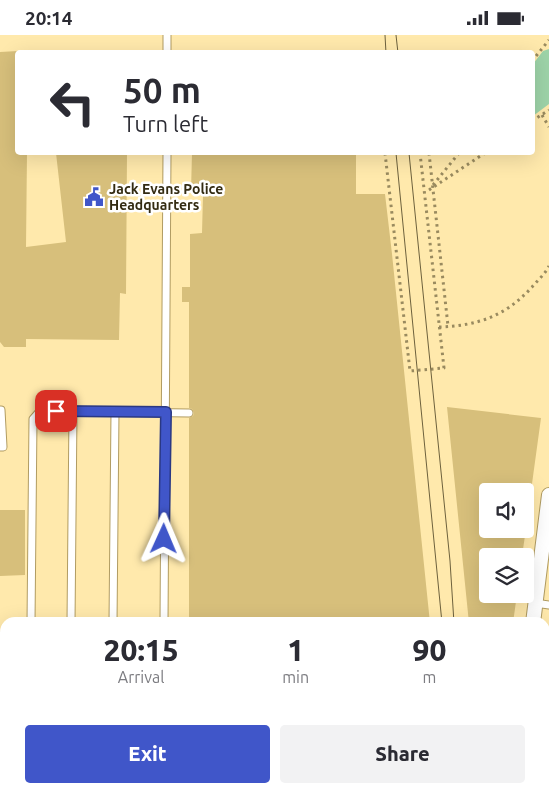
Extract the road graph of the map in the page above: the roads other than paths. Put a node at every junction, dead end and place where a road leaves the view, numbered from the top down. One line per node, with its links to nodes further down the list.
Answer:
1 (167, 35): 2 (lane)
2 (167, 50)
3 (167, 155): 7 (lane)
4 (0, 410): 9 (lane)
5 (73, 411): 6 (lane); 12 (lane); 13 (lane)
6 (115, 412): 7 (lane); 14 (lane)
7 (166, 412): 8 (lane); 15 (lane)
8 (189, 413)
9 (0, 447)
10 (549, 495): 11 (street)
11 (542, 604): 16 (street)
12 (31, 617)
13 (71, 617)
14 (113, 617)
15 (164, 617)
16 (536, 617)

